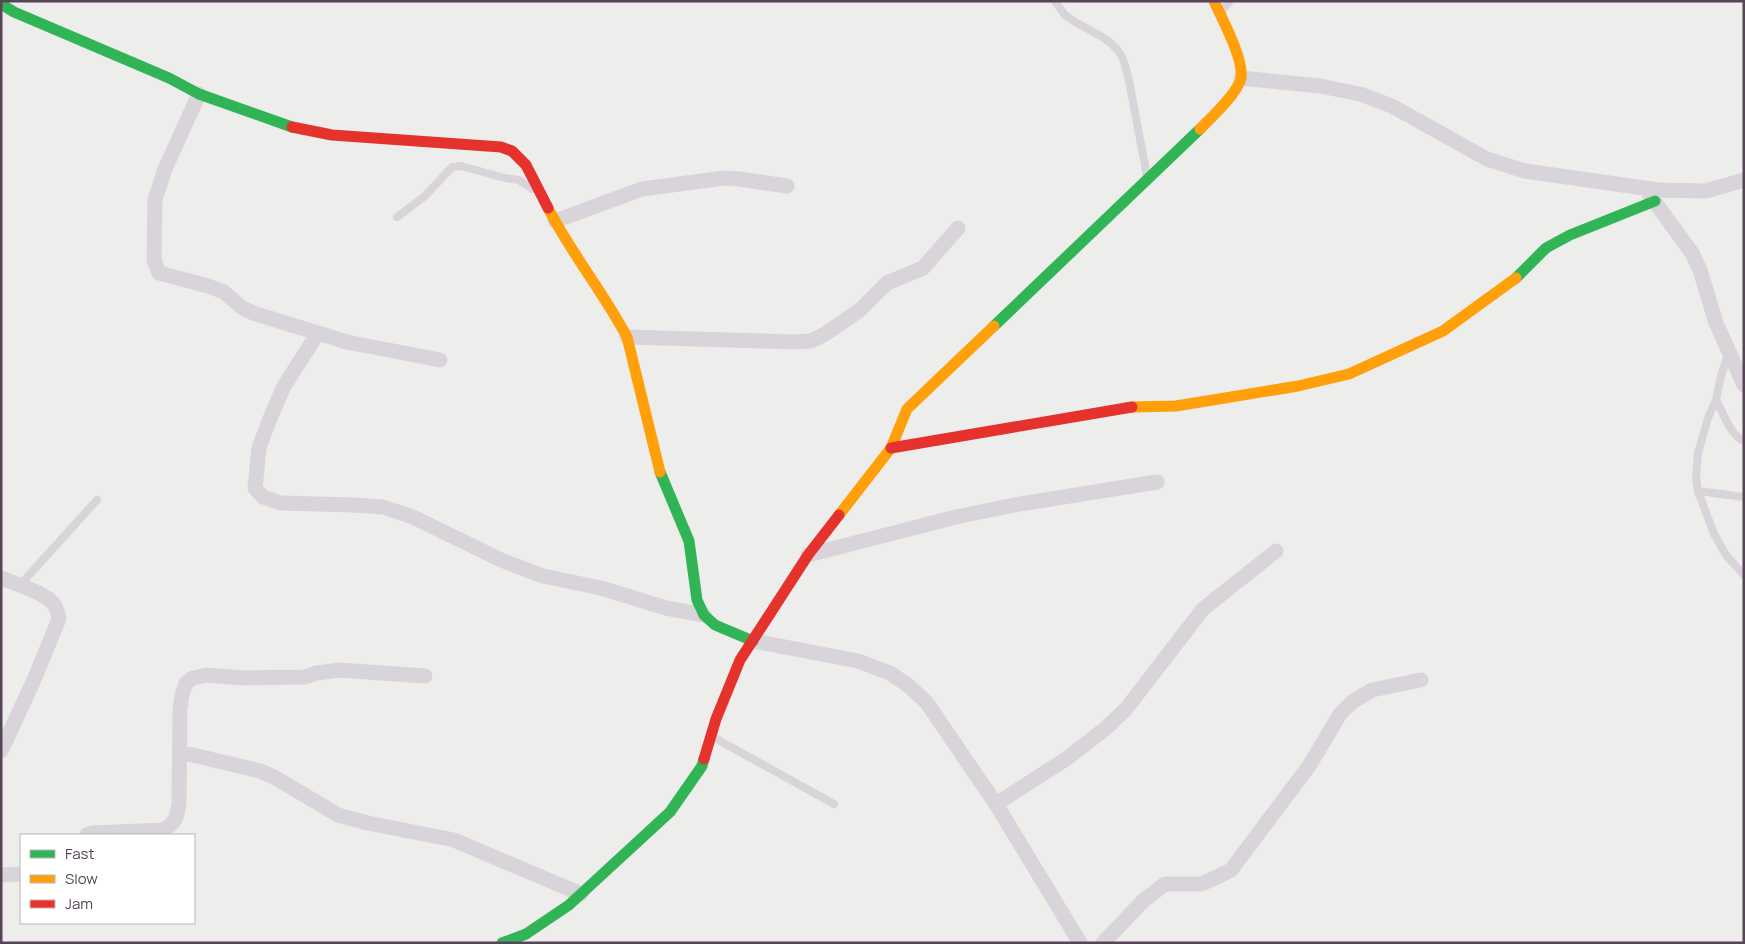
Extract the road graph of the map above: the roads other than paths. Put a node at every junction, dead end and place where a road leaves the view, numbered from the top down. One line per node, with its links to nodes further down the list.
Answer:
1 (1055, 1): 8 (lane)
2 (1214, 1): 5 (street)
3 (1230, 1): 5 (lane)
4 (1, 4): 7 (street)
5 (1220, 14): 6 (street)
6 (1241, 78): 8 (street); 11 (street)
7 (199, 94): 12 (street); 17 (street)
8 (1147, 178): 24 (street)
9 (1744, 180): 11 (street)
10 (787, 186): 15 (street)
11 (1645, 188): 13 (street)
12 (542, 196): 14 (lane); 15 (street)
13 (1655, 201): 19 (street); 24 (street)
14 (397, 218)
15 (555, 221): 18 (street)
16 (958, 228): 18 (street)
17 (318, 333): 20 (street); 34 (street)
18 (626, 337): 34 (street)
19 (1729, 353): 21 (street); 22 (lane)
20 (440, 360)
21 (1744, 385)
22 (1716, 400): 23 (lane); 26 (lane)
23 (1744, 441)
24 (891, 448): 30 (street)
25 (1157, 482): 30 (street)
26 (1698, 491): 27 (lane); 31 (lane)
27 (1744, 497)
28 (97, 500): 33 (lane)
29 (1276, 551): 42 (street)
30 (808, 555): 35 (street)
31 (1744, 576)
32 (1, 578): 33 (street)
33 (19, 586): 39 (street)
34 (704, 615): 35 (street)
35 (753, 641): 38 (street); 42 (street)
36 (425, 676): 40 (street)
37 (1421, 680): 49 (street)
38 (711, 736): 41 (lane); 46 (street)
39 (1, 751)
40 (180, 752): 43 (street); 46 (street)
41 (834, 804)
42 (996, 804): 48 (street)
43 (92, 834)
44 (20, 874): 45 (street)
45 (1, 875)
46 (581, 894): 47 (street)
47 (502, 943)
48 (1080, 943)
49 (1103, 943)

